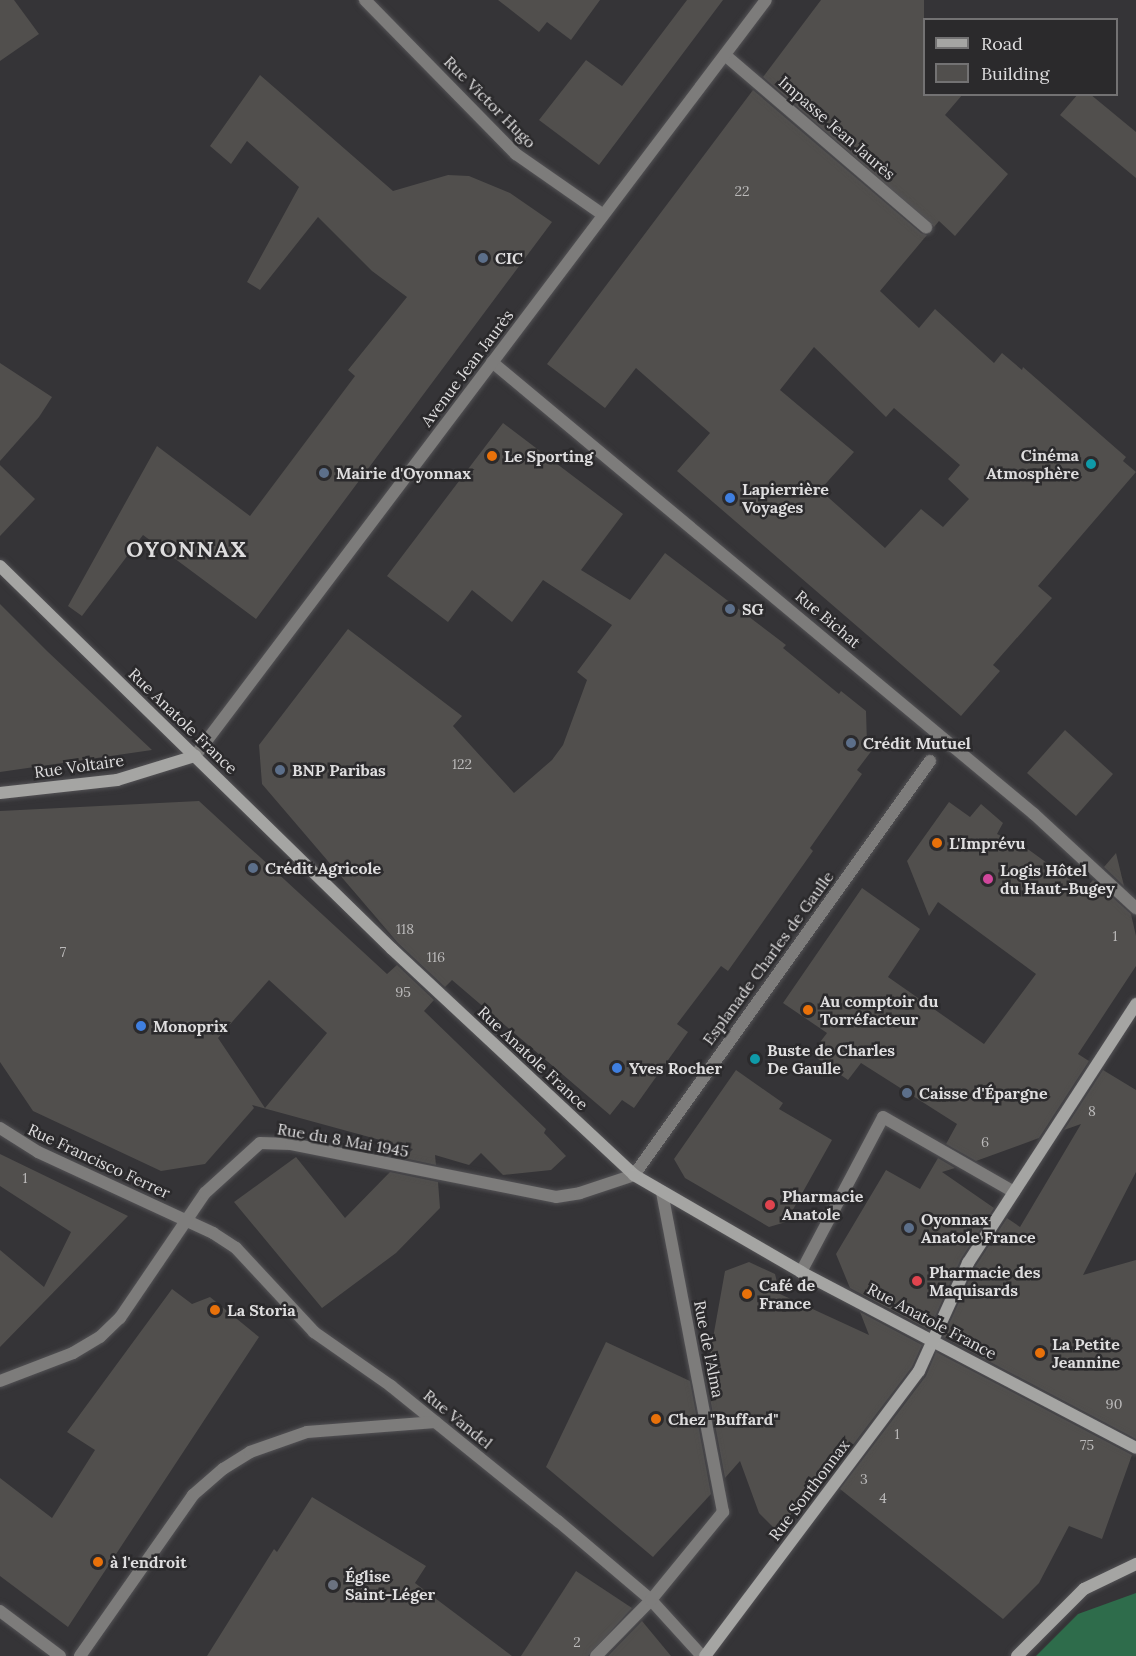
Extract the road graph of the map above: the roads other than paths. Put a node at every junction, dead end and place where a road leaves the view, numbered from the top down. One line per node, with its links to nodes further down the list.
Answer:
1 (365, 0): 4 (street, Rue Victor Hugo)
2 (766, 0): 3 (street, Avenue Jean Jaurès)
3 (725, 55): 4 (street, Avenue Jean Jaurès); 5 (street, Impasse Jean Jaurès)
4 (602, 214): 6 (street, Avenue Jean Jaurès)
5 (926, 227)
6 (492, 362): 8 (street, Avenue Jean Jaurès); 11 (street, Rue Bichat)
7 (0, 566): 8 (main road, Rue Anatole France)
8 (195, 756): 10 (main road, Rue Voltaire); 14 (main road, Rue Anatole France)
9 (930, 761): 14 (street, Esplanade Charles de Gaulle)
10 (0, 793)
11 (1136, 908)
12 (1136, 1004): 16 (main road, Rue Sonthonnax)
13 (0, 1128): 17 (street, Rue Francisco Ferrer)
14 (634, 1175): 15 (main road, Rue Anatole France); 17 (street, Rue du 8 Mai 1945)
15 (662, 1192): 18 (main road, Rue Anatole France); 24 (street, Rue de l'Alma)
16 (1014, 1192): 18 (street); 19 (main road, Rue Sonthonnax)
17 (187, 1220): 20 (street, Rue du 8 Mai 1945); 21 (street, Rue Vandel)
18 (801, 1272): 19 (main road, Rue Anatole France)
19 (933, 1340): 22 (main road, Rue Anatole France); 29 (main road, Rue Sonthonnax)
20 (0, 1381)
21 (436, 1422): 24 (street, Rue Vandel); 27 (street)
22 (1136, 1448)
23 (1136, 1563): 30 (main road)
24 (651, 1600): 28 (street); 29 (street, Rue Vandel)
25 (0, 1611): 26 (street)
26 (60, 1656)
27 (80, 1656)
28 (596, 1656)
29 (703, 1656)
30 (1017, 1656)

